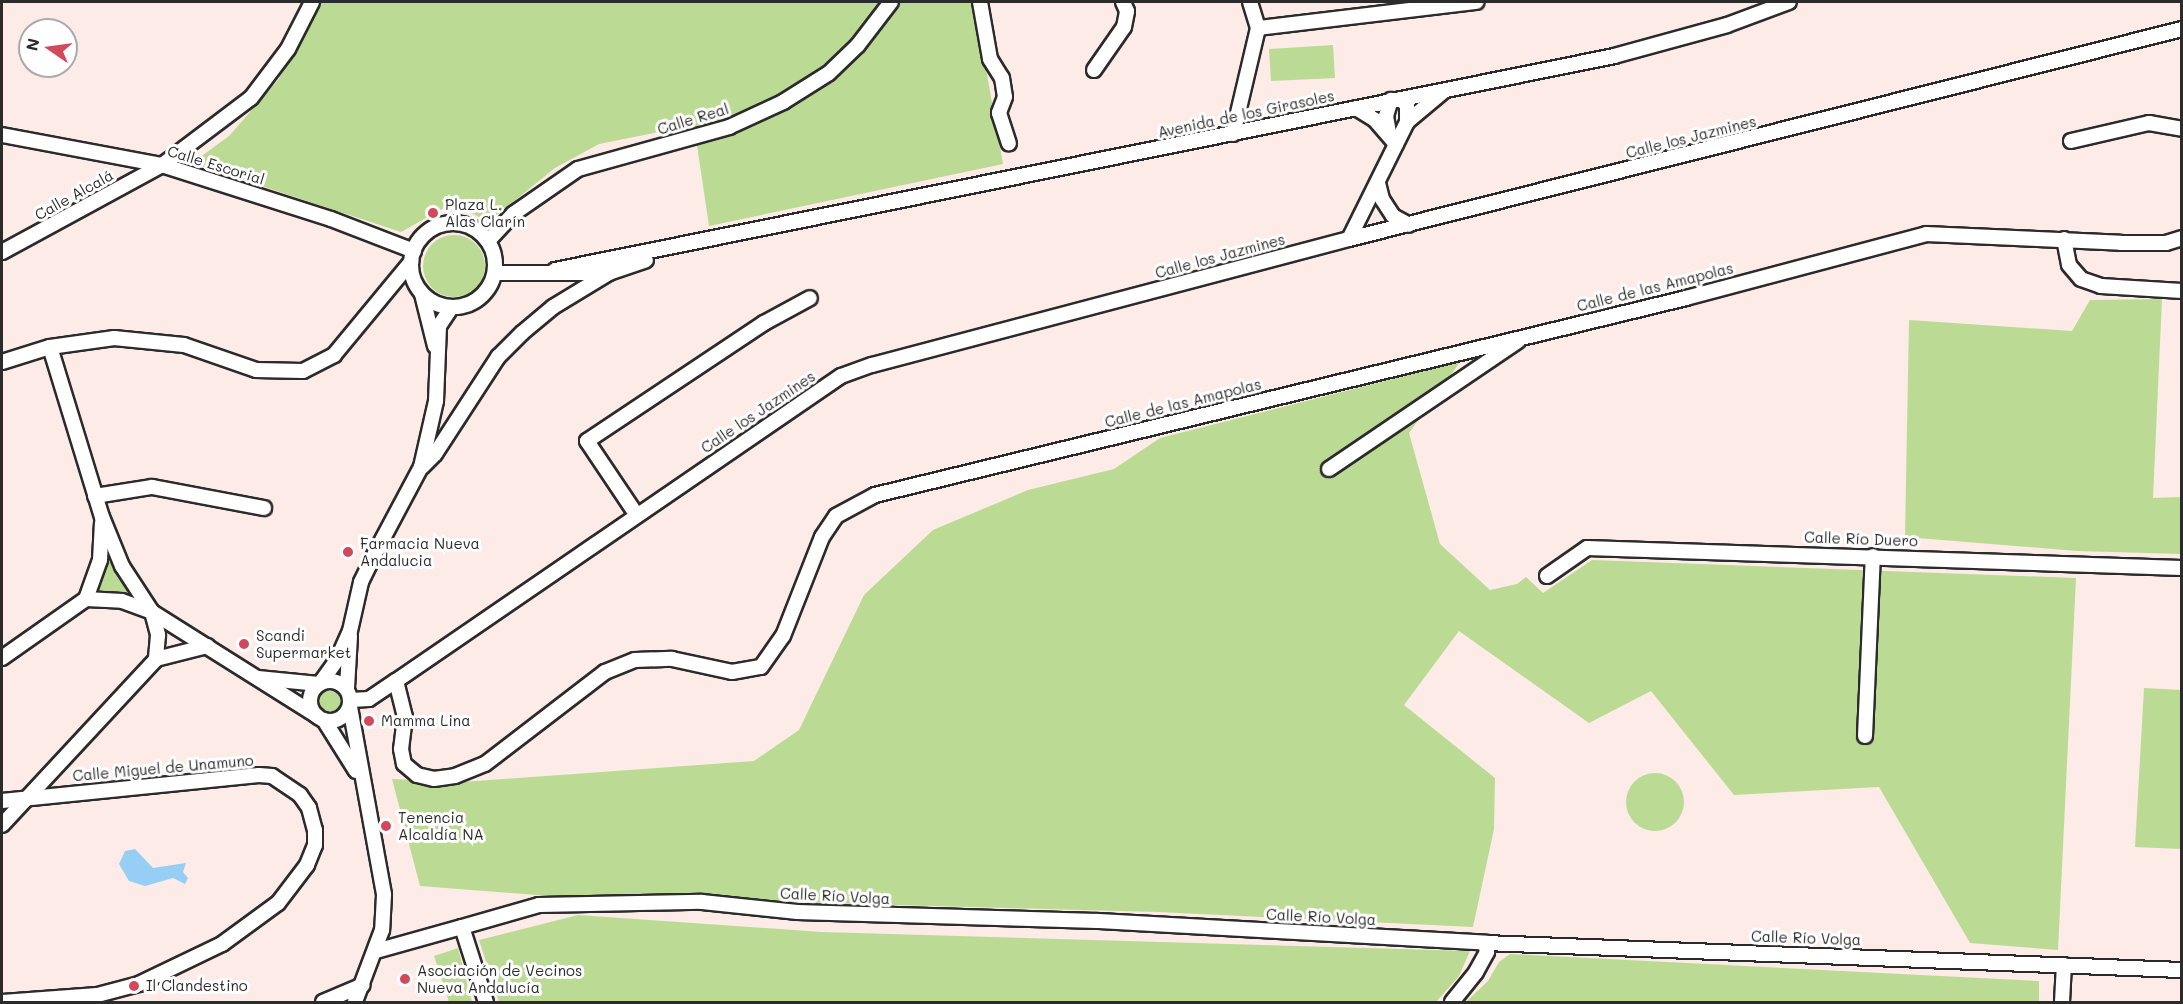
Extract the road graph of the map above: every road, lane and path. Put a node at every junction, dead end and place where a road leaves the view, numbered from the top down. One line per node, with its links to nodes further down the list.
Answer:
1 (312, 2): 21 (street, Calle Alcalá)
2 (891, 2): 27 (street, Calle Real)
3 (980, 2): 20 (street)
4 (1123, 2): 10 (street)
5 (1250, 2): 8 (street)
6 (1476, 2): 8 (street)
7 (1789, 2): 11 (street, Avenida de los Girasoles)
8 (1258, 28): 16 (street)
9 (2181, 29): 23 (street, Calle los Jazmines)
10 (1094, 70)
11 (1447, 88): 12 (street, Avenida de los Girasoles); 14 (street)
12 (1396, 99): 13 (street, Avenida de los Girasoles); 14 (street); 18 (street)
13 (1356, 108): 16 (street, Avenida de los Girasoles); 18 (street)
14 (1407, 122): 18 (street)
15 (2181, 129): 19 (street)
16 (1233, 134): 28 (street, Avenida de los Girasoles)
17 (2, 135): 21 (street, Calle Escorial)
18 (1392, 138): 22 (street)
19 (2071, 141)
20 (1009, 143)
21 (162, 165): 29 (street, Calle Alcalá); 30 (street, Calle Escorial)
22 (1378, 183): 23 (street); 25 (street)
23 (1409, 225): 25 (street, Calle los Jazmines)
24 (2181, 238): 26 (street, Calle de las Amapolas)
25 (1349, 239): 47 (street, Calle los Jazmines)
26 (2064, 239): 35 (street); 39 (street, Calle de las Amapolas)
27 (488, 241): 30 (street); 32 (street)
28 (706, 242): 31 (street, Avenida de los Girasoles); 33 (street, Avenida de los Girasoles)
29 (2, 252)
30 (412, 257): 34 (street); 36 (street)
31 (555, 270): 32 (street, Avenida de los Girasoles); 33 (street, Avenida de los Girasoles)
32 (495, 273): 38 (street)
33 (609, 273): 43 (street, Avenida de los Girasoles)
34 (392, 290): 36 (street); 40 (street)
35 (2181, 291)
36 (422, 293): 38 (street); 41 (street)
37 (810, 298): 47 (street)
38 (452, 308): 41 (street)
39 (1527, 335): 44 (street); 59 (street, Calle de las Amapolas)
40 (50, 347): 42 (street); 45 (street)
41 (436, 348): 43 (street)
42 (2, 362)
43 (421, 467): 54 (street)
44 (1329, 469)
45 (95, 496): 46 (street); 48 (street)
46 (264, 508)
47 (636, 514): 59 (street, Calle los Jazmines)
48 (102, 517): 52 (street); 53 (street)
49 (1873, 556): 50 (street, Calle Río Duero); 51 (street, Calle Río Duero); 63 (street)
50 (2181, 568)
51 (1547, 576)
52 (86, 599): 53 (street); 56 (street)
53 (152, 612): 55 (street); 57 (street)
54 (350, 631): 60 (street); 61 (street)
55 (207, 646): 57 (street); 58 (street)
56 (2, 658)
57 (156, 659): 65 (street)
58 (256, 678): 60 (street); 62 (street)
59 (396, 681): 61 (street, Calle los Jazmines)
60 (320, 683): 61 (street); 62 (street)
61 (349, 698): 62 (street); 64 (street)
62 (320, 718): 64 (street)
63 (1865, 736)
64 (359, 775): 70 (street)
65 (31, 796): 66 (street, Calle Miguel de Unamuno); 67 (street); 74 (street, Calle Miguel de Unamuno)
66 (2, 801)
67 (2, 825)
68 (462, 927): 69 (street, Calle Río Volga); 70 (street, Calle Río Volga); 77 (street)
69 (1485, 943): 71 (street, Calle Río Volga); 78 (street)
70 (376, 951): 73 (street)
71 (2064, 965): 72 (street, Calle Río Volga); 79 (street)
72 (2181, 970)
73 (363, 985): 75 (street); 76 (street)
74 (2, 1002)
75 (323, 1002)
76 (355, 1002)
77 (486, 1002)
78 (1452, 1002)
79 (2062, 1002)

